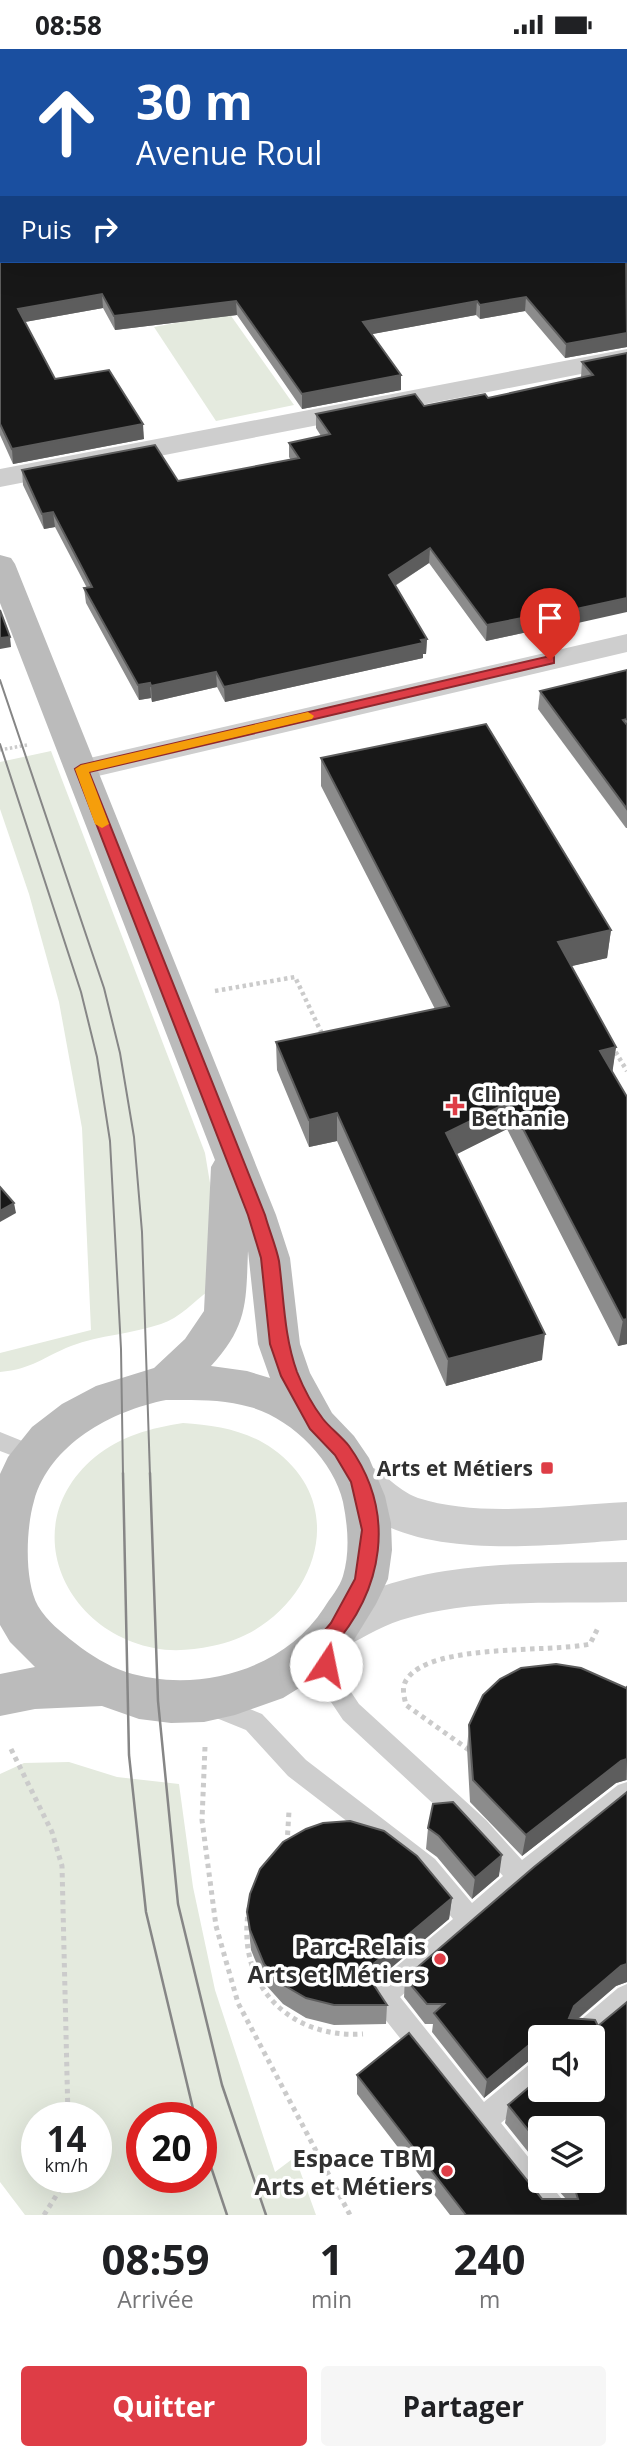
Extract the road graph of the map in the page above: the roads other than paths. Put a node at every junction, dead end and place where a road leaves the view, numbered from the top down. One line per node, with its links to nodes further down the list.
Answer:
1 (627, 357): 2 (street)
2 (0, 478)
3 (0, 564): 5 (main road)
4 (627, 643): 5 (street)
5 (81, 769): 6 (main road)
6 (232, 1155): 7 (main road); 8 (main road)
7 (166, 1383): 8 (main road); 9 (main road)
8 (316, 1423): 10 (main road)
9 (17, 1448): 12 (main road)
10 (360, 1480): 11 (street); 14 (main road)
11 (627, 1521)
12 (0, 1557): 15 (main road)
13 (627, 1583): 14 (street)
14 (329, 1639): 17 (main road); 19 (lane)
15 (100, 1686): 16 (main road); 17 (main road)
16 (0, 1695)
17 (201, 1701): 20 (lane)
18 (627, 1793): 19 (lane)
19 (520, 1877): 20 (lane)
20 (471, 1921): 24 (lane)
21 (627, 1997): 22 (lane)
22 (594, 2025)
23 (528, 2082): 24 (lane)
24 (483, 2121): 25 (lane)
25 (557, 2215)

